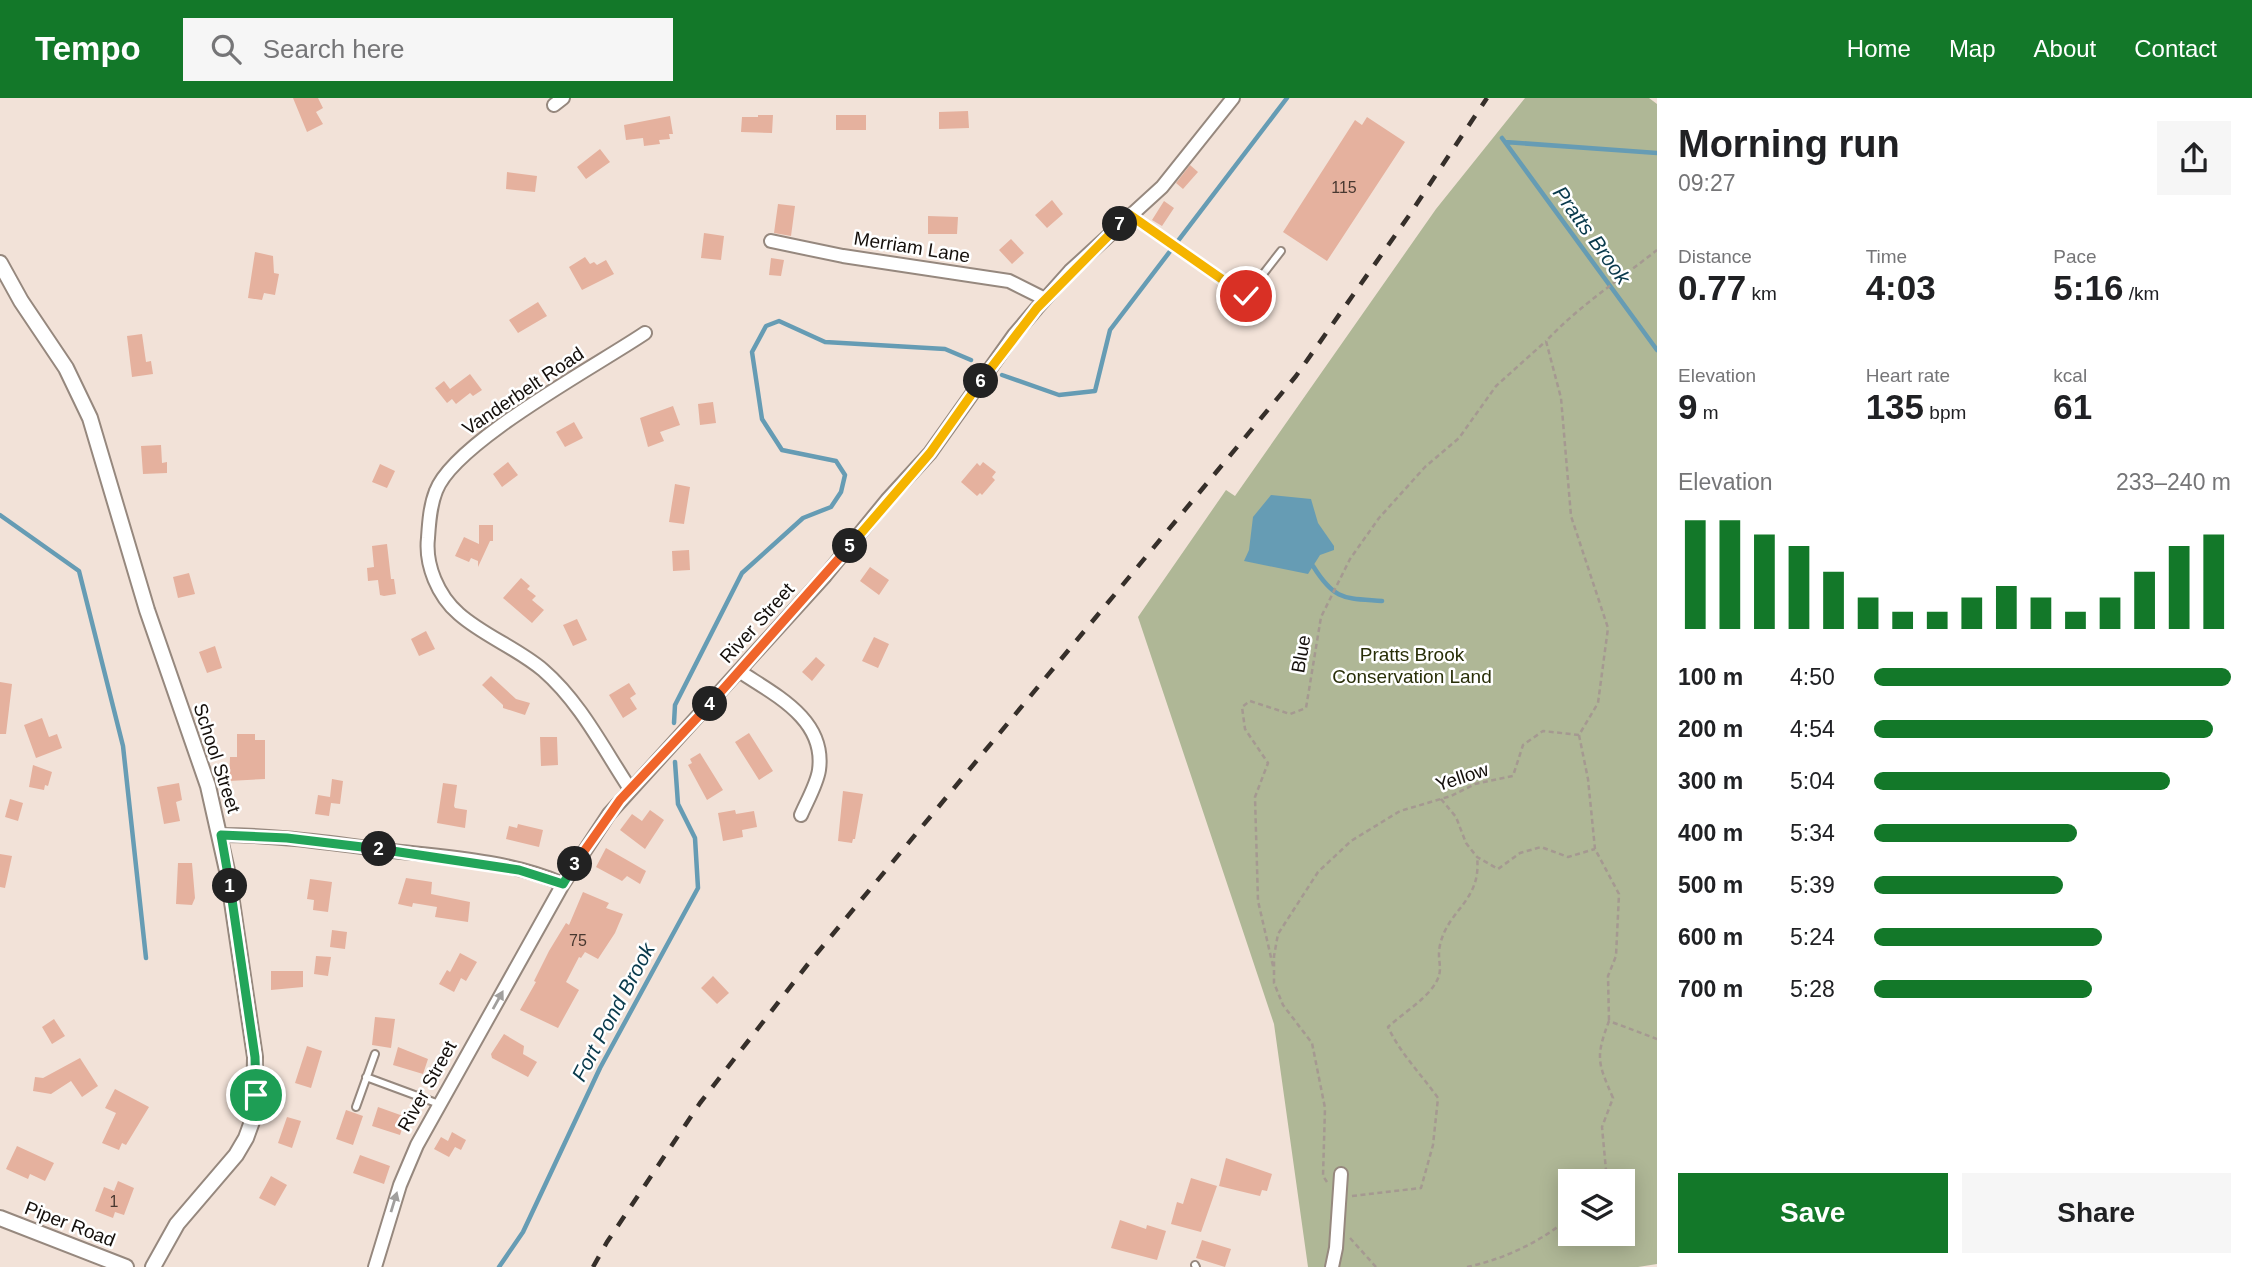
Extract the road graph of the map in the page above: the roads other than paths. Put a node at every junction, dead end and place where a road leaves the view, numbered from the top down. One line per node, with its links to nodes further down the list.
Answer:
1 (1233, 98): 2 (street, River Street)
2 (1130, 215): 4 (lane); 6 (street, River Street)
3 (771, 241): 6 (street, Merriam Lane)
4 (1281, 251)
5 (0, 263): 11 (street, School Street)
6 (1045, 299): 8 (street, River Street)
7 (645, 333): 9 (street, Vanderbelt Road)
8 (739, 671): 9 (street, River Street); 10 (street)
9 (630, 789): 12 (street, River Street)
10 (801, 815)
11 (221, 835): 12 (street); 20 (street, School Street)
12 (563, 884): 15 (street, River Street, one-way to 12)
13 (374, 1054): 14 (lane)
14 (366, 1077): 15 (lane); 16 (lane)
15 (439, 1104): 21 (street, River Street, one-way to 15)
16 (356, 1107)
17 (1340, 1174): 22 (street)
18 (0, 1218): 19 (street, Piper Road)
19 (126, 1267)
20 (153, 1267)
21 (375, 1267)
22 (1332, 1267)

